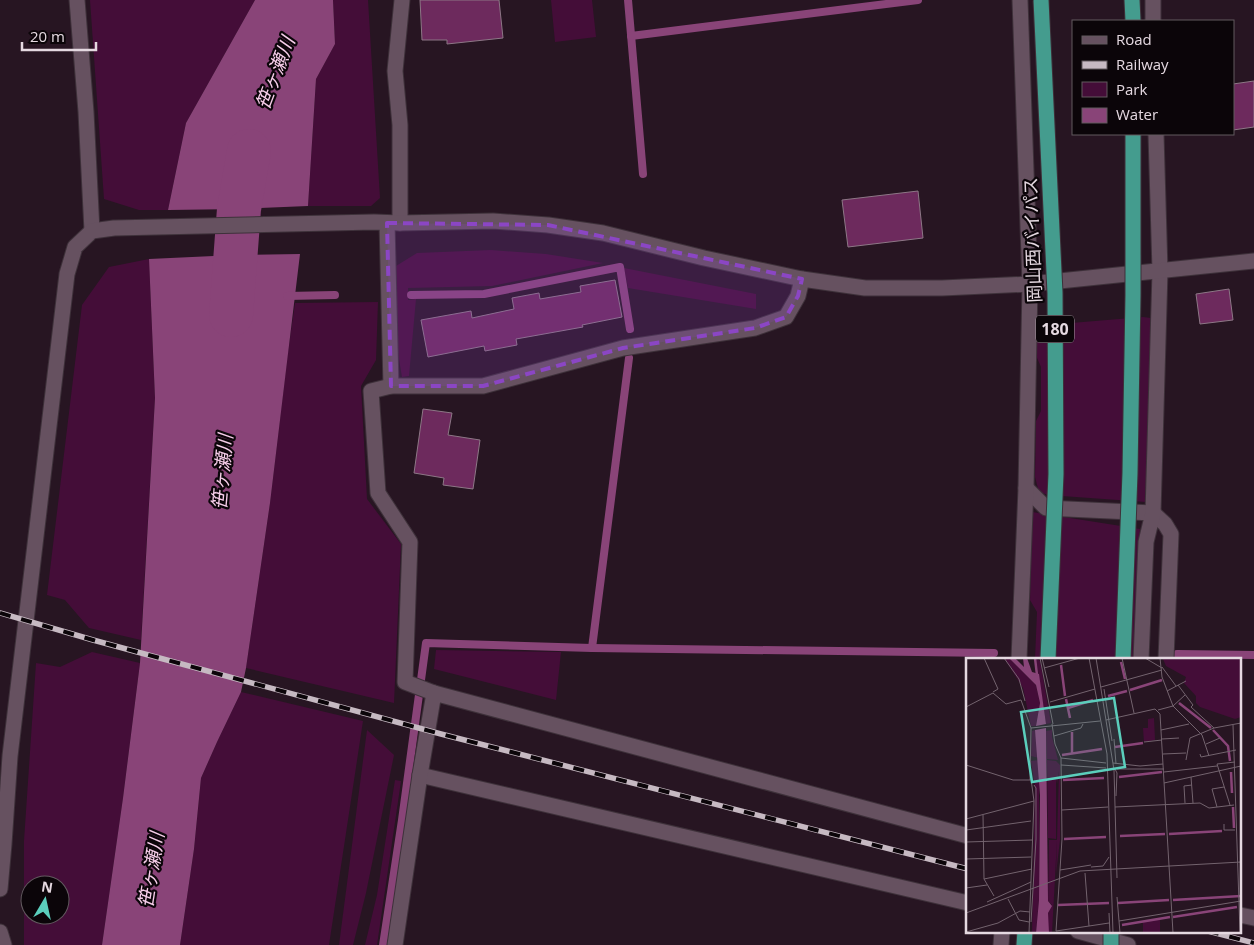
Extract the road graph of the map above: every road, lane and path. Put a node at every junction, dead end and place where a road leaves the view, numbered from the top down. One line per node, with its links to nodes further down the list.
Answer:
1 (402, 0): 11 (street)
2 (1020, 0): 16 (street)
3 (1040, 0): 21 (highway, 岡山西バイパス / 180, bridge)
4 (1132, 0): 7 (highway)
5 (1153, 0): 8 (street)
6 (77, 2): 12 (street)
7 (1133, 20)
8 (1153, 20)
9 (1133, 135): 22 (highway, bridge)
10 (1156, 135): 14 (street)
11 (387, 222): 12 (street); 15 (street); 17 (street)
12 (92, 231): 28 (street)
13 (1254, 261): 14 (street)
14 (1160, 271): 16 (street); 19 (street)
15 (802, 279): 16 (street); 17 (street)
16 (1030, 284): 18 (street)
17 (391, 386): 25 (street)
18 (1026, 488): 19 (street); 20 (street)
19 (1154, 513): 23 (street); 24 (street)
20 (1019, 658)
21 (1048, 658)
22 (1123, 658)
23 (1141, 658)
24 (1166, 658)
25 (431, 692): 26 (street); 27 (street)
26 (420, 775): 29 (street); 36 (street)
27 (966, 835)
28 (0, 889)
29 (966, 902)
30 (0, 932): 35 (street)
31 (1002, 932): 37 (street)
32 (1025, 932): 38 (highway)
33 (1082, 932): 40 (street)
34 (1111, 932): 39 (highway, bridge)
35 (4, 945)
36 (395, 945)
37 (1001, 945)
38 (1024, 945)
39 (1111, 945)
40 (1128, 945)

